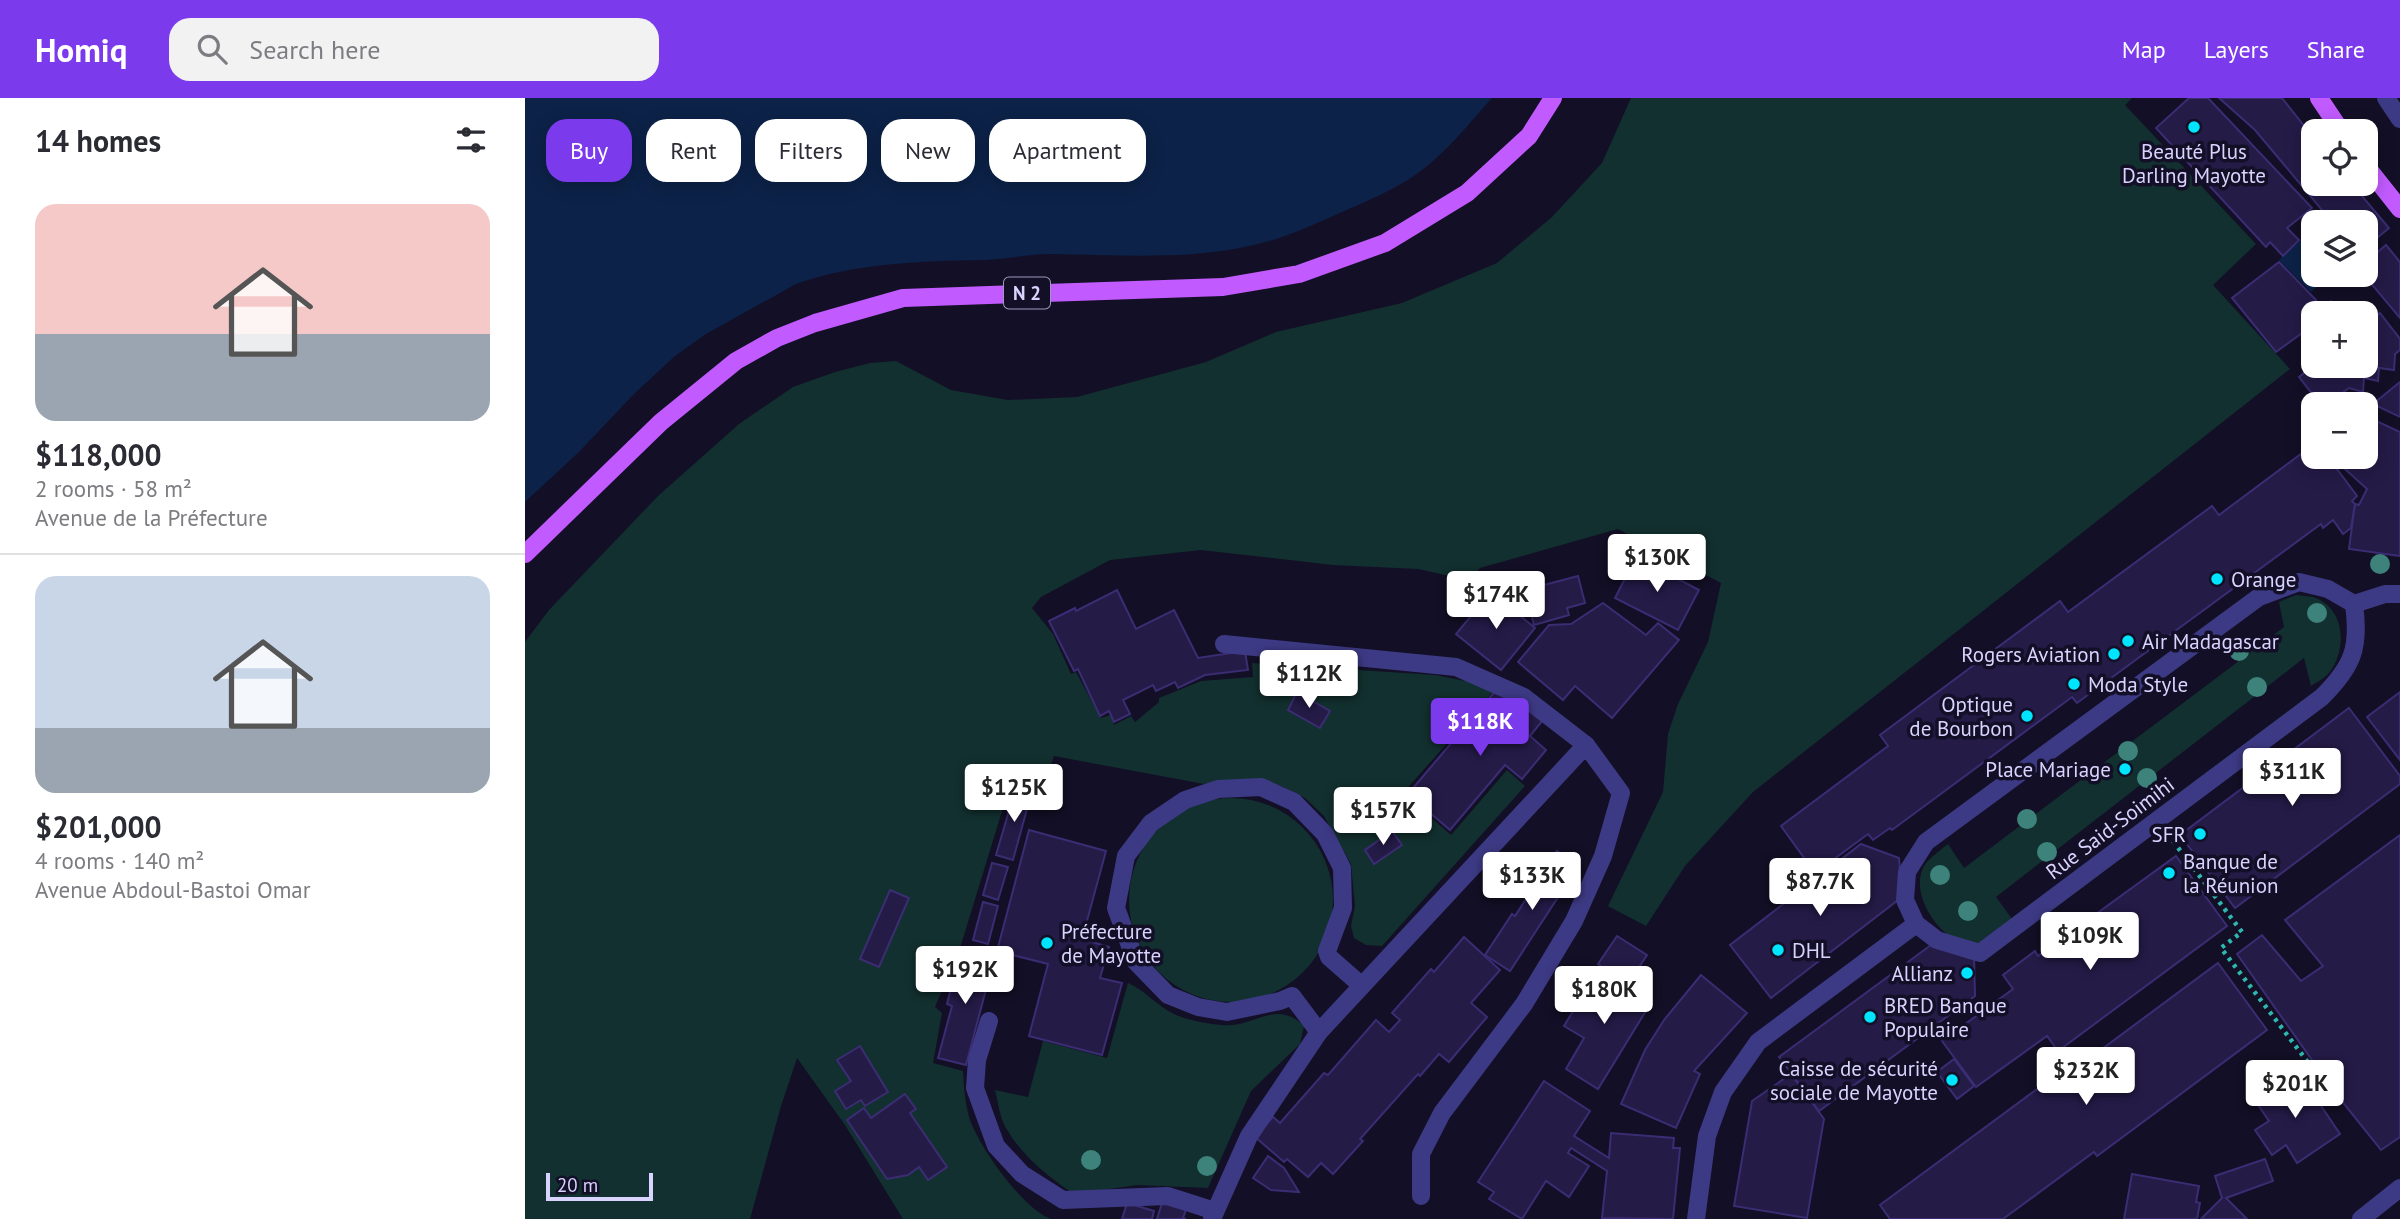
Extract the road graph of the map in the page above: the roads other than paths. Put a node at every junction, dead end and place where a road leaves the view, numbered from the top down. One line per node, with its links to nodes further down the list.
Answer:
1 (1553, 98): 8 (main road, N 2)
2 (2386, 98): 5 (street)
3 (2320, 101): 4 (main road)
4 (2333, 119)
5 (2400, 119)
6 (2378, 181): 7 (main road)
7 (2400, 209)
8 (525, 554)
9 (2400, 594): 10 (street)
10 (2354, 604): 13 (street, Rue Said-Soimihi); 13 (street)
11 (1224, 644): 12 (street)
12 (1586, 745): 14 (street); 18 (street)
13 (1916, 924): 20 (street)
14 (1361, 985): 16 (street); 16 (street)
15 (989, 1021): 19 (street)
16 (1319, 1032): 19 (street)
17 (2400, 1188): 21 (street)
18 (1421, 1196)
19 (1213, 1215)
20 (1696, 1219)
21 (2361, 1219)

